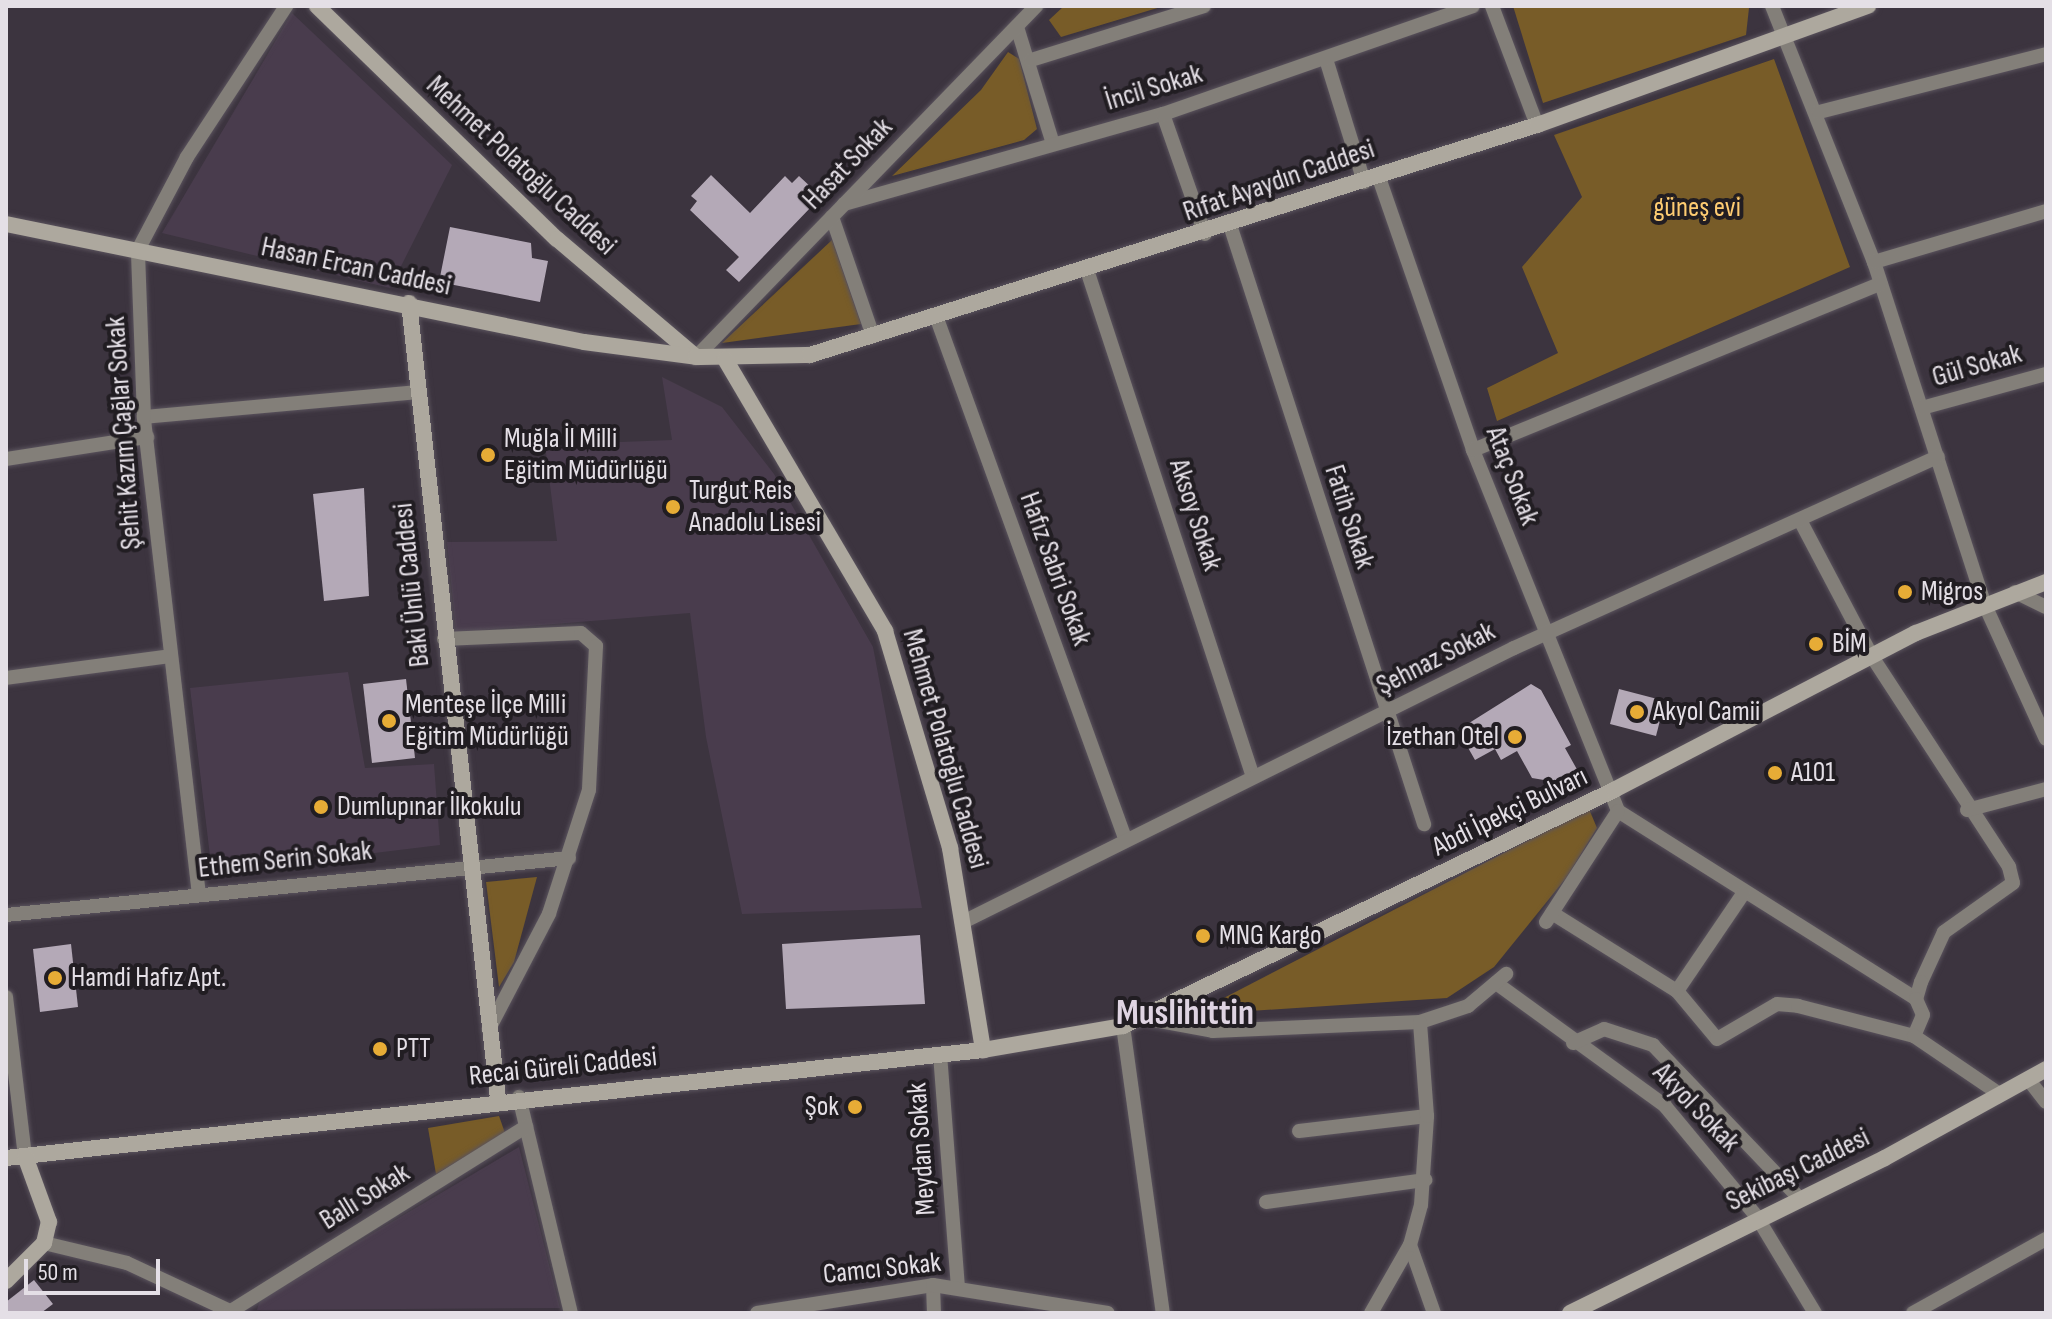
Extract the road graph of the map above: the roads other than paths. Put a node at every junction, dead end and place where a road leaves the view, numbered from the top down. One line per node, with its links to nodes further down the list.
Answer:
1 (286, 6): 25 (street, Şehit Kazım Çağlar Sokak)
2 (317, 6): 32 (street, Mehmet Polatoğlu Caddesi)
3 (1036, 6): 9 (street, Hasat Sokak)
4 (1204, 6): 13 (street)
5 (1473, 6): 12 (street, İncil Sokak)
6 (1492, 6): 16 (street)
7 (1772, 6): 10 (street)
8 (1868, 6): 10 (street, Rıfat Ayaydın Caddesi)
9 (1017, 27): 13 (street); 19 (street, Hasat Sokak)
10 (1786, 36): 14 (street); 16 (street, Rıfat Ayaydın Caddesi)
11 (2046, 54): 14 (street)
12 (1326, 59): 15 (street, İncil Sokak); 18 (street, Ataç Sokak)
13 (1031, 60): 17 (street)
14 (1819, 112): 26 (street)
15 (1163, 114): 17 (street, İncil Sokak); 24 (street)
16 (1537, 125): 18 (street, Rıfat Ayaydın Caddesi)
17 (1053, 144): 19 (street, İncil Sokak)
18 (1371, 178): 23 (street, Rıfat Ayaydın Caddesi); 39 (street, Ataç Sokak)
19 (844, 204): 21 (street, Hasat Sokak)
20 (2046, 211): 26 (street)
21 (832, 217): 31 (street); 32 (street, Hasat Sokak)
22 (6, 224): 25 (street, Hasan Ercan Caddesi)
23 (1230, 225): 24 (street, Rıfat Ayaydın Caddesi); 52 (street, Fatih Sokak)
24 (1205, 234): 27 (street, Rıfat Ayaydın Caddesi)
25 (138, 250): 29 (street, Hasan Ercan Caddesi); 37 (street, Şehit Kazım Çağlar Sokak)
26 (1874, 262): 28 (street)
27 (1087, 270): 30 (street, Rıfat Ayaydın Caddesi); 54 (street, Aksoy Sokak)
28 (1880, 284): 36 (street); 39 (street)
29 (409, 303): 32 (street, Hasan Ercan Caddesi); 35 (street, Baki Ünlü Caddesi)
30 (936, 316): 31 (street, Rıfat Ayaydın Caddesi); 60 (street, Hafız Sabri Sokak)
31 (873, 336): 33 (street, Rıfat Ayaydın Caddesi)
32 (696, 357): 33 (street, Rıfat Ayaydın Caddesi)
33 (725, 359): 66 (street, Mehmet Polatoğlu Caddesi)
34 (2046, 374): 36 (street, Gül Sokak)
35 (417, 392): 37 (street); 48 (street, Baki Ünlü Caddesi)
36 (1922, 408): 40 (street)
37 (144, 417): 38 (street, Şehit Kazım Çağlar Sokak)
38 (147, 437): 41 (street); 50 (street, Şehit Kazım Çağlar Sokak)
39 (1473, 450): 47 (street, Ataç Sokak)
40 (1938, 457): 42 (street, Şehnaz Sokak); 45 (street)
41 (6, 459)
42 (1802, 524): 47 (street, Şehnaz Sokak); 49 (street)
43 (2046, 582): 44 (street, Abdi İpekçi Bulvarı)
44 (2015, 592): 45 (street, Abdi İpekçi Bulvarı); 46 (street)
45 (1984, 603): 49 (street, Abdi İpekçi Bulvarı); 53 (street)
46 (2046, 607)
47 (1547, 634): 52 (street, Şehnaz Sokak); 56 (street, Ataç Sokak)
48 (444, 639): 61 (street); 62 (street, Baki Ünlü Caddesi)
49 (1871, 655): 56 (street, Abdi İpekçi Bulvarı); 57 (street)
50 (171, 656): 51 (street); 64 (street, Şehit Kazım Çağlar Sokak)
51 (6, 678)
52 (1384, 715): 54 (street, Şehnaz Sokak); 59 (street, Fatih Sokak)
53 (2046, 739)
54 (1253, 777): 60 (street, Şehnaz Sokak)
55 (2046, 789): 57 (street)
56 (1614, 790): 58 (street, Ataç Sokak); 70 (street, Abdi İpekçi Bulvarı)
57 (1967, 810): 69 (street)
58 (1618, 811): 63 (street); 67 (street)
59 (1424, 824)
60 (1125, 838): 66 (street, Şehnaz Sokak)
61 (569, 858): 62 (street, Ethem Serin Sokak); 73 (street)
62 (469, 868): 64 (street, Ethem Serin Sokak); 73 (street, Baki Ünlü Caddesi)
63 (1743, 894): 67 (street); 69 (street)
64 (199, 895): 65 (street, Ethem Serin Sokak)
65 (6, 915)
66 (965, 921): 76 (street, Mehmet Polatoğlu Caddesi)
67 (1677, 991): 74 (street)
68 (6, 997): 87 (street)
69 (1916, 999): 74 (street)
70 (1149, 1019): 71 (street); 72 (street, Abdi İpekçi Bulvarı)
71 (1420, 1022): 75 (street, Akyol Sokak); 84 (street)
72 (1123, 1026): 76 (street, Abdi İpekçi Bulvarı); 105 (street)
73 (489, 1029): 82 (street, Baki Ünlü Caddesi)
74 (1914, 1036): 80 (street)
75 (1573, 1043): 90 (street); 92 (street, Akyol Sokak)
76 (983, 1050): 77 (street, Recai Güreli Caddesi)
77 (940, 1054): 81 (street, Recai Güreli Caddesi); 98 (street, Meydan Sokak)
78 (2046, 1069): 79 (street, Sekibaşı Caddesi)
79 (2028, 1079): 80 (street, Sekibaşı Caddesi); 83 (street)
80 (1998, 1093): 90 (street, Sekibaşı Caddesi)
81 (519, 1097): 82 (street, Recai Güreli Caddesi); 85 (street)
82 (498, 1099): 87 (street, Recai Güreli Caddesi)
83 (2046, 1102)
84 (1427, 1116): 86 (street); 89 (street)
85 (526, 1127): 100 (street, Ballı Sokak); 101 (street)
86 (1299, 1131)
87 (25, 1156): 88 (street, Recai Güreli Caddesi); 94 (street)
88 (6, 1158)
89 (1425, 1180): 91 (street); 95 (street)
90 (1799, 1198): 92 (street, Sekibaşı Caddesi)
91 (1266, 1202)
92 (1757, 1217): 108 (street, Sekibaşı Caddesi); 109 (street, Akyol Sokak)
93 (2046, 1239): 110 (street)
94 (44, 1243): 96 (street); 100 (street)
95 (1410, 1245): 106 (street); 107 (street)
96 (6, 1281)
97 (933, 1285): 98 (street, Camcı Sokak); 102 (street, Camcı Sokak); 103 (street)
98 (958, 1287): 99 (street, Camcı Sokak)
99 (1068, 1310): 104 (street, Camcı Sokak)
100 (232, 1312)
101 (571, 1313)
102 (757, 1313)
103 (934, 1313)
104 (1108, 1313)
105 (1163, 1313)
106 (1371, 1313)
107 (1434, 1313)
108 (1570, 1313)
109 (1815, 1313)
110 (1913, 1313)

